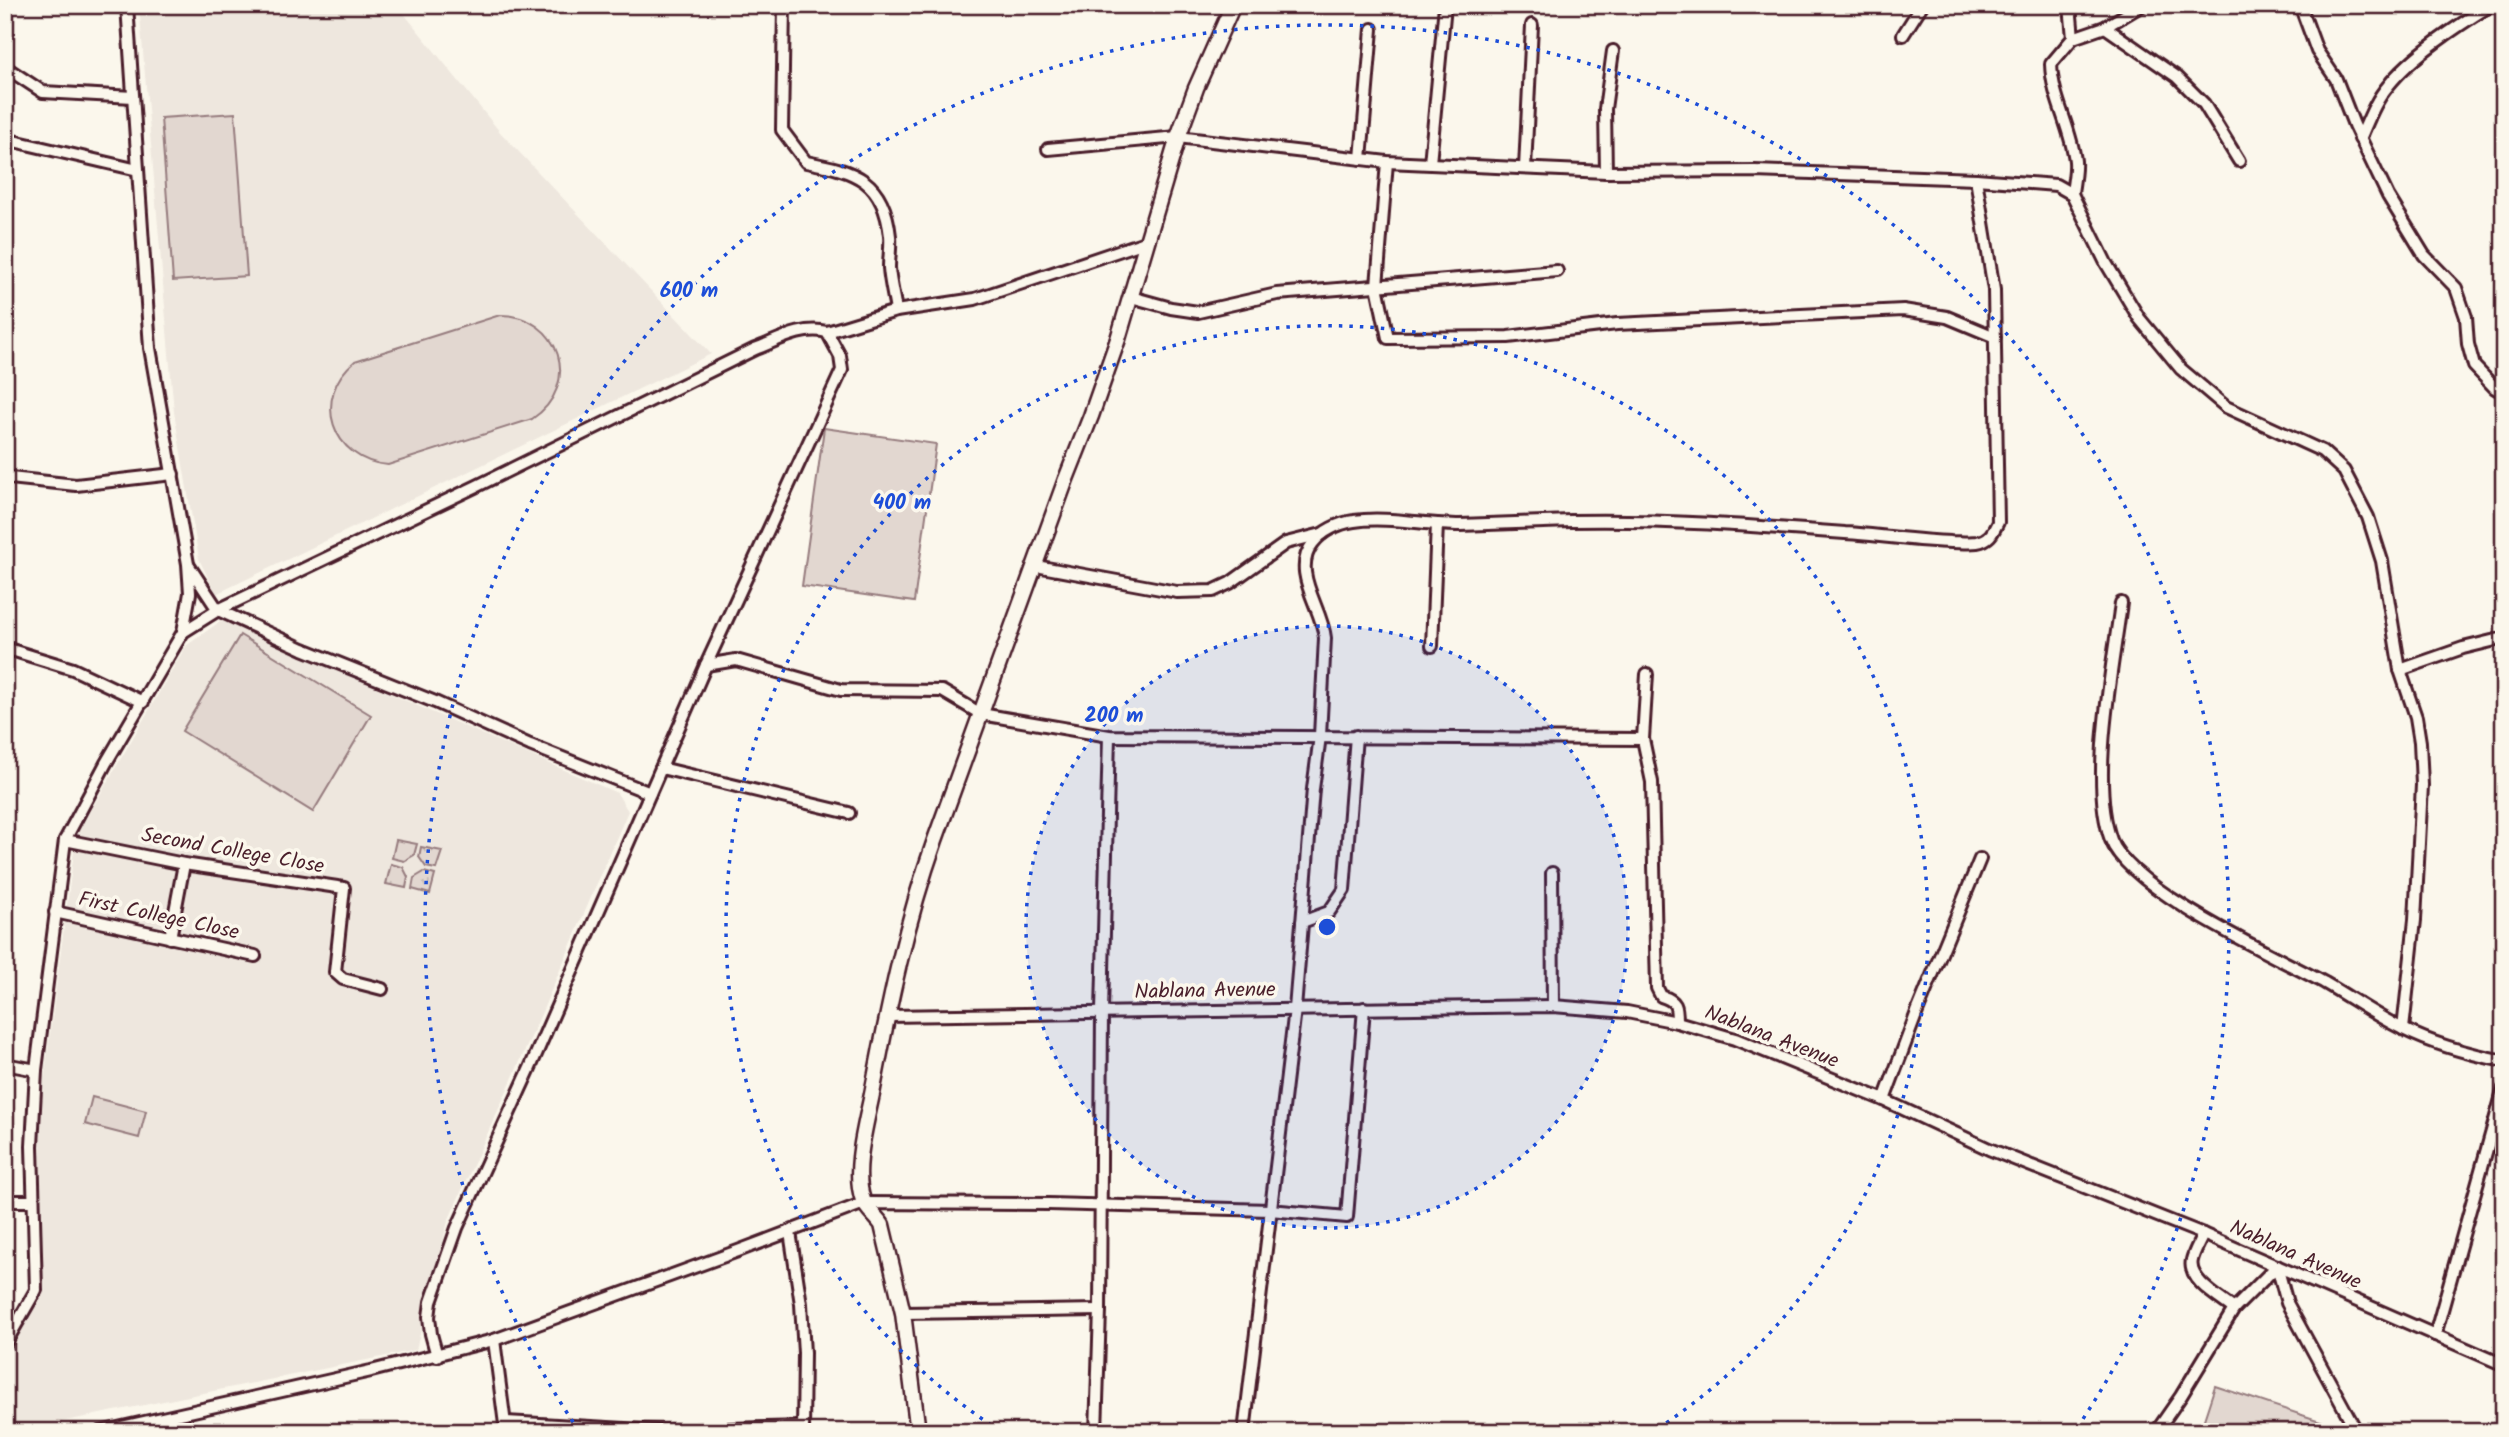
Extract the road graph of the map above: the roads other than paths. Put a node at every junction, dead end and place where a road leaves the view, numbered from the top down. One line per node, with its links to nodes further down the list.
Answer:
1 (127, 5): 17 (street)
2 (784, 5): 35 (street)
3 (1233, 5): 18 (main road)
4 (1445, 5): 25 (street)
5 (1922, 5): 13 (street)
6 (2070, 5): 14 (street)
7 (2142, 5): 11 (street)
8 (2300, 5): 20 (street)
9 (2491, 5): 20 (street)
10 (1532, 25): 26 (street)
11 (2105, 27): 14 (street); 23 (street)
12 (1371, 29): 22 (street)
13 (1903, 35)
14 (2073, 38): 30 (street)
15 (1613, 51): 28 (street)
16 (5, 67): 17 (street)
17 (133, 97): 27 (street)
18 (1178, 137): 21 (street); 22 (street); 31 (main road)
19 (5, 139): 27 (street)
20 (2360, 139): 38 (street)
21 (1048, 149)
22 (1361, 159): 24 (street)
23 (2239, 161)
24 (1387, 162): 25 (street); 33 (street)
25 (1430, 163): 26 (street)
26 (1525, 168): 28 (street)
27 (138, 170): 39 (street)
28 (1606, 172): 29 (street)
29 (1976, 179): 30 (street); 37 (street)
30 (2072, 194): 52 (street)
31 (1146, 242): 34 (main road); 35 (street)
32 (1557, 271): 33 (street)
33 (1377, 286): 34 (street); 37 (street)
34 (1130, 297): 44 (main road)
35 (896, 311): 36 (street)
36 (827, 332): 46 (street); 51 (street)
37 (1995, 337): 41 (street)
38 (2504, 394)
39 (173, 474): 40 (street); 43 (street)
40 (10, 478)
41 (1437, 524): 42 (street); 49 (street)
42 (1322, 534): 44 (street); 57 (street)
43 (188, 564): 46 (street); 47 (street)
44 (1036, 566): 55 (main road)
45 (2121, 603): 78 (street)
46 (218, 610): 47 (street); 61 (street)
47 (183, 632): 54 (street)
48 (2504, 638): 52 (street)
49 (1432, 646)
50 (5, 648): 54 (street)
51 (706, 665): 55 (street); 60 (street)
52 (2400, 670): 78 (street)
53 (1647, 674): 59 (street)
54 (143, 702): 63 (street)
55 (981, 714): 56 (street); 76 (main road)
56 (1109, 736): 57 (street); 75 (street)
57 (1320, 736): 58 (street); 68 (street)
58 (1356, 736): 59 (street); 68 (street)
59 (1643, 739): 77 (street)
60 (662, 768): 61 (street); 62 (street)
61 (650, 793): 98 (street)
62 (849, 813)
63 (65, 840): 65 (street, Second College Close); 67 (street)
64 (1980, 859): 83 (street)
65 (184, 863): 69 (street); 71 (street, Second College Close)
66 (1552, 873): 72 (street)
67 (55, 912): 69 (street, First College Close); 81 (street)
68 (1302, 922): 74 (street)
69 (170, 938): 70 (street, First College Close)
70 (255, 956)
71 (382, 989)
72 (1553, 1006): 73 (street, Nablana Avenue); 77 (street, Nablana Avenue)
73 (1363, 1008): 74 (street, Nablana Avenue); 88 (street)
74 (1295, 1009): 75 (street, Nablana Avenue); 88 (street)
75 (1102, 1011): 76 (street, Nablana Avenue); 87 (street)
76 (887, 1016): 86 (main road)
77 (1677, 1022): 83 (street, Nablana Avenue)
78 (2403, 1029): 79 (street)
79 (2504, 1061)
80 (5, 1064): 81 (street)
81 (36, 1070): 85 (street)
82 (2504, 1088): 95 (street)
83 (1884, 1100): 90 (street, Nablana Avenue)
84 (5, 1201): 85 (street)
85 (33, 1201): 97 (street)
86 (864, 1203): 87 (street); 89 (street); 94 (main road)
87 (1100, 1206): 88 (street); 93 (street)
88 (1270, 1210): 106 (street)
89 (790, 1232): 96 (street); 101 (street)
90 (2203, 1234): 91 (street, Nablana Avenue); 92 (street)
91 (2277, 1266): 92 (street); 95 (street, Nablana Avenue); 108 (street)
92 (2234, 1309): 107 (street)
93 (1100, 1310): 94 (street); 105 (street)
94 (902, 1314): 104 (main road)
95 (2435, 1335): 99 (street, Nablana Avenue)
96 (494, 1340): 98 (street); 100 (street)
97 (5, 1344)
98 (437, 1356): 103 (street)
99 (2504, 1366)
100 (506, 1427): 102 (street)
101 (803, 1430): 102 (street)
102 (659, 1431)
103 (100, 1432)
104 (918, 1432)
105 (1096, 1432)
106 (1244, 1432)
107 (2156, 1432)
108 (2357, 1432)

